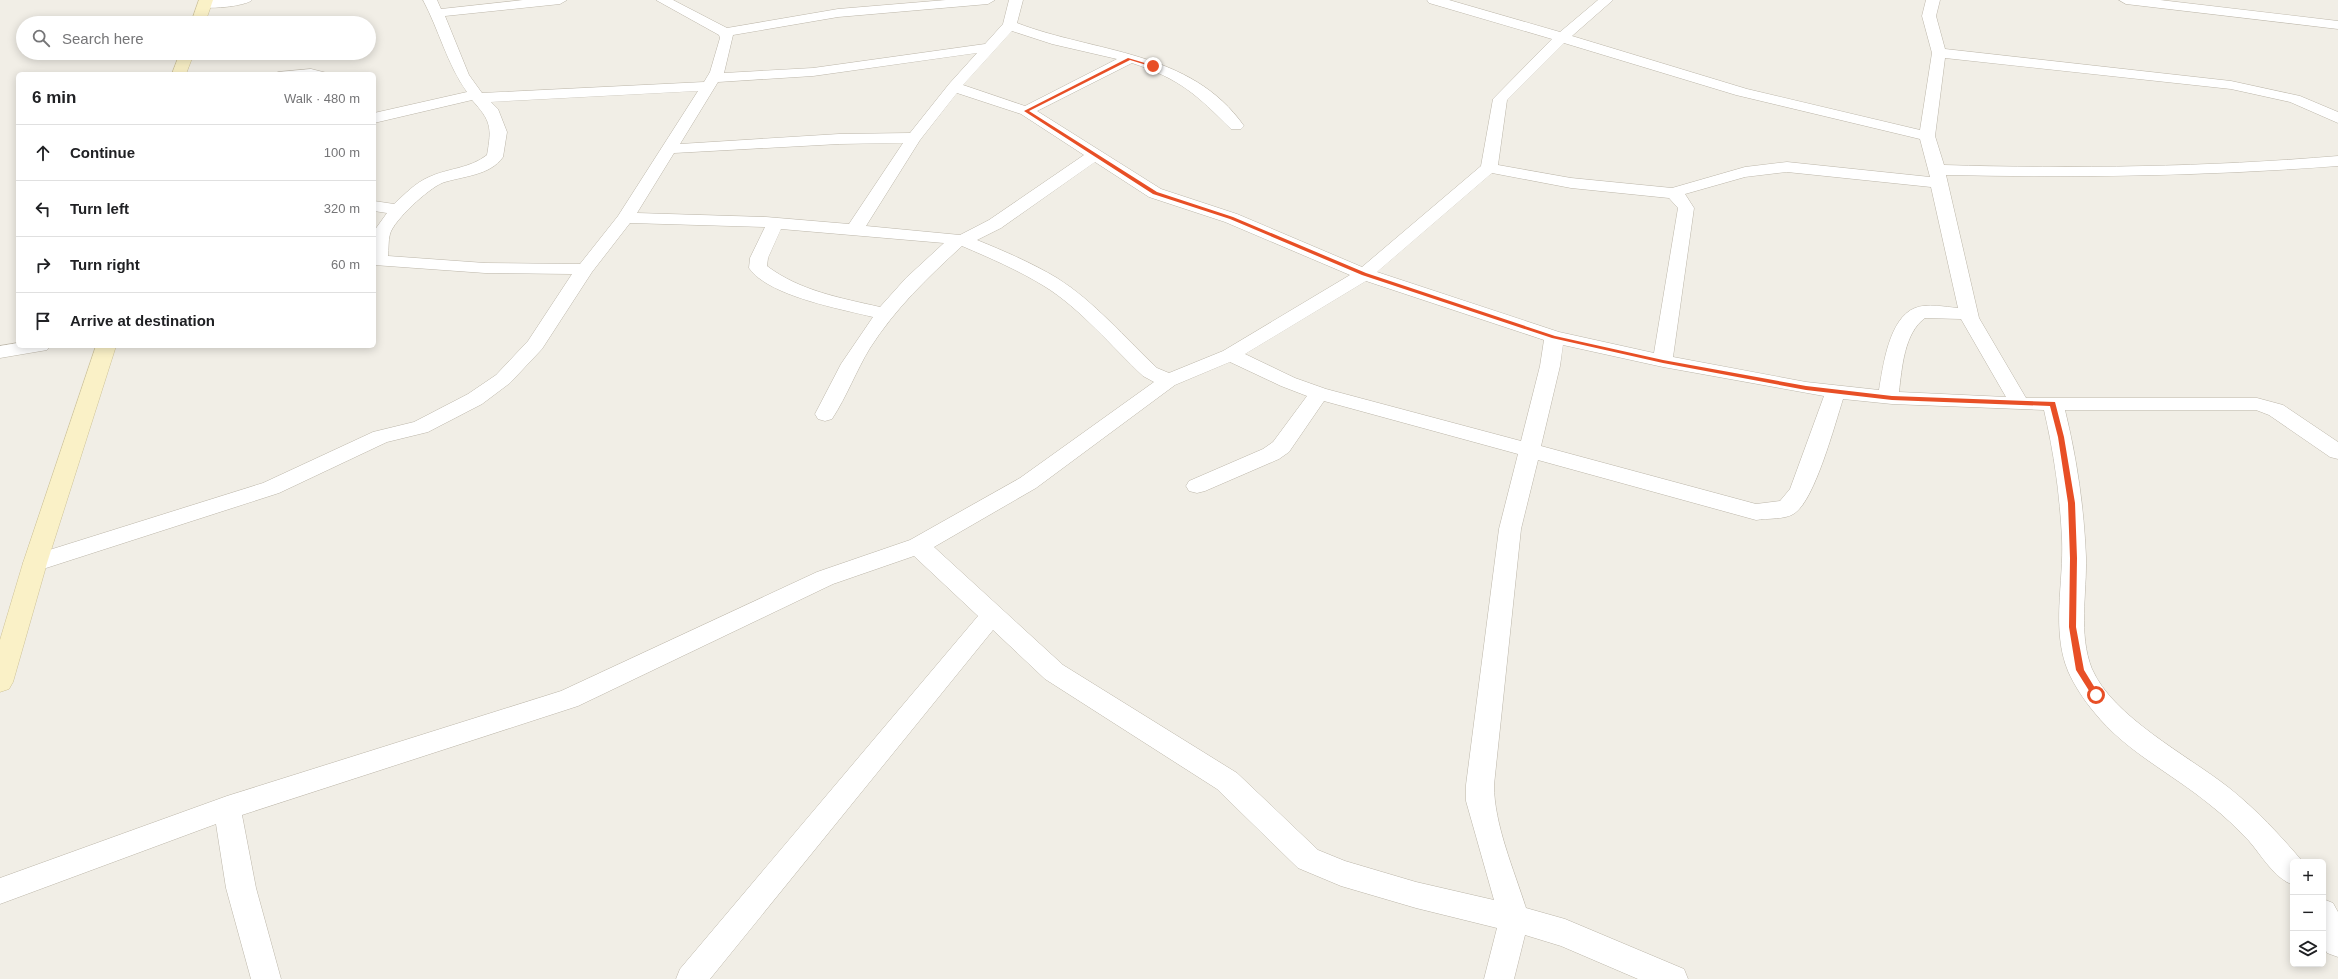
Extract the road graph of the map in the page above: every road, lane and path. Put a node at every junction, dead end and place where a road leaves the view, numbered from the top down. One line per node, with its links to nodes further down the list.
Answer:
1 (245, 0): 11 (street)
2 (560, 0): 13 (street)
3 (663, 0): 19 (street)
4 (850, 0): 14 (street)
5 (988, 0): 14 (street)
6 (1016, 0): 17 (street)
7 (1434, 0): 20 (street)
8 (1606, 0): 20 (street)
9 (1933, 0): 22 (street)
10 (2126, 0): 16 (street)
11 (205, 3): 15 (main road)
12 (2267, 4): 16 (street)
13 (434, 6): 30 (street)
14 (867, 10): 19 (street)
15 (200, 16)
16 (2301, 21): 18 (street)
17 (1010, 25): 21 (street); 23 (street)
18 (2338, 25)
19 (725, 33): 28 (street)
20 (1561, 38): 35 (street); 40 (street)
21 (992, 47): 28 (street); 29 (street)
22 (1939, 53): 33 (street); 35 (street)
23 (1129, 59): 31 (street); 34 (street)
24 (184, 60): 25 (main road)
25 (180, 72)
26 (300, 72): 27 (lane)
27 (325, 72)
28 (710, 82): 30 (street); 37 (street)
29 (954, 87): 31 (street); 36 (street)
30 (476, 96): 32 (street); 44 (street)
31 (1026, 111): 38 (street)
32 (376, 118)
33 (2338, 118)
34 (1236, 126)
35 (1927, 136): 41 (street)
36 (914, 138): 37 (street); 47 (street)
37 (667, 149): 45 (street)
38 (1093, 156): 48 (street); 51 (street)
39 (2338, 161): 41 (street)
40 (1489, 168): 42 (street); 51 (street)
41 (1938, 177): 42 (street); 53 (street)
42 (1674, 193): 59 (street)
43 (376, 206): 44 (street)
44 (398, 210): 49 (street)
45 (625, 218): 46 (street); 50 (street)
46 (775, 223): 47 (street); 52 (street)
47 (855, 229): 48 (street)
48 (960, 240): 52 (street); 60 (street)
49 (376, 260): 50 (street)
50 (585, 269): 71 (street)
51 (1364, 274): 54 (street); 58 (street)
52 (886, 314): 66 (street)
53 (1970, 314): 63 (street); 64 (street)
54 (1554, 337): 59 (street); 67 (street)
55 (27, 348): 57 (street)
56 (105, 348): 71 (main road)
57 (0, 352)
58 (1230, 355): 60 (street); 62 (street)
59 (1663, 361): 61 (street)
60 (1168, 381): 70 (street)
61 (1836, 391): 63 (street); 67 (street)
62 (1319, 393): 67 (street); 69 (street)
63 (1888, 397): 64 (street)
64 (2020, 404): 65 (street)
65 (2052, 404): 68 (street); 75 (street)
66 (824, 414)
67 (1529, 449): 77 (street)
68 (2338, 452)
69 (1197, 486)
70 (918, 546): 72 (street); 74 (street)
71 (35, 562): 73 (main road)
72 (992, 615): 77 (street); 81 (street)
73 (0, 682)
74 (228, 808): 76 (street); 80 (street)
75 (2290, 868)
76 (0, 890)
77 (1514, 918): 82 (street); 83 (street)
78 (2326, 919): 79 (street)
79 (2338, 943)
80 (266, 979)
81 (691, 979)
82 (1499, 979)
83 (1673, 979)

